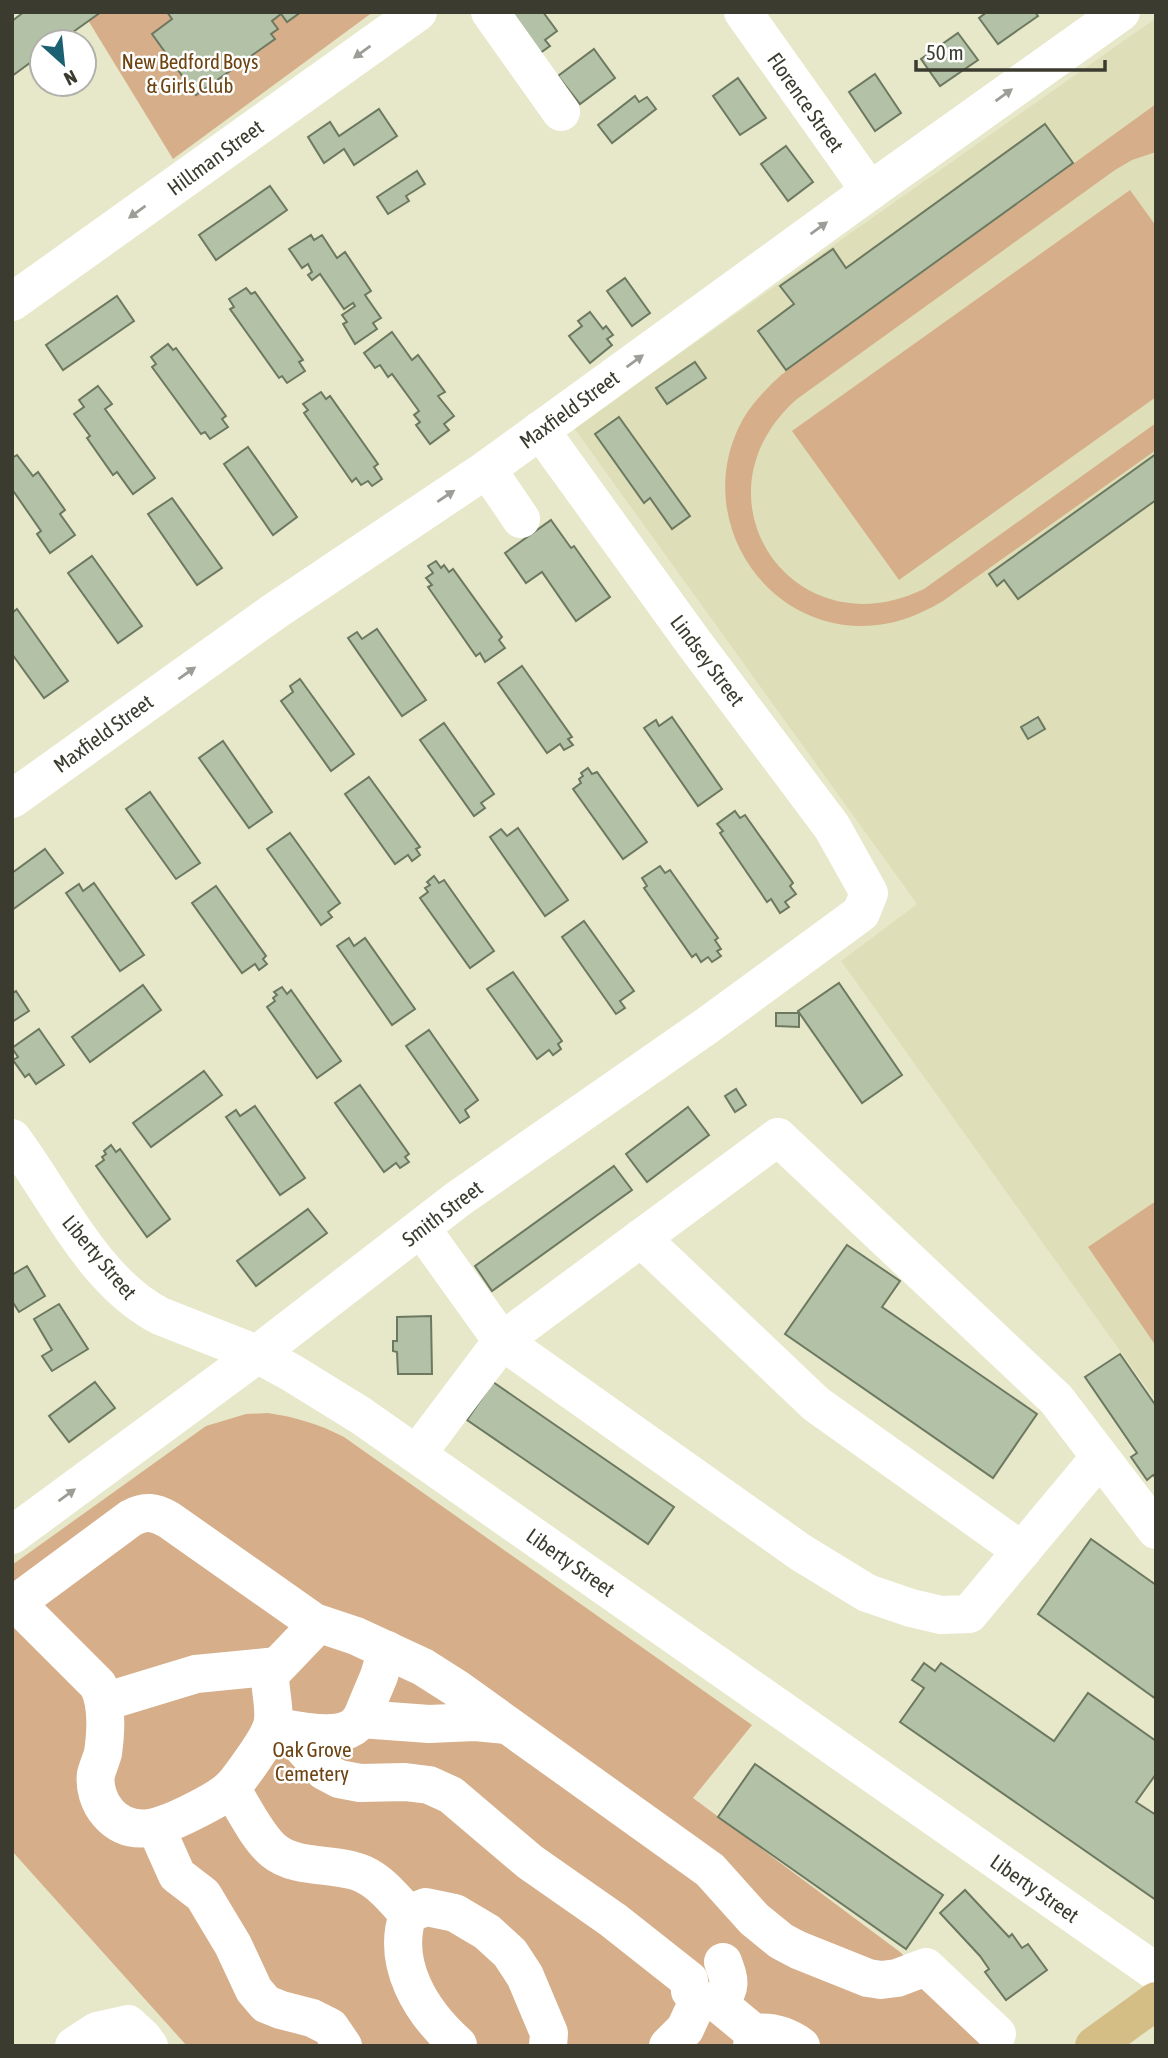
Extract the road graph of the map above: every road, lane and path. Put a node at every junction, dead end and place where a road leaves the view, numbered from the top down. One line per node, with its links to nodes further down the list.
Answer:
1 (418, 12): 7 (street, Hillman Street, one-way to 7)
2 (490, 12): 5 (street)
3 (743, 12): 6 (street, Florence Street)
4 (1121, 12): 6 (street, Maxfield Street, one-way to 4)
5 (561, 112)
6 (870, 191): 8 (street, Maxfield Street, one-way to 6)
7 (14, 296)
8 (540, 430): 9 (street, Maxfield Street); 12 (street, Lindsey Street)
9 (487, 469): 10 (street); 11 (street, Maxfield Street, one-way to 9)
10 (521, 519)
11 (12, 799)
12 (869, 893): 14 (street, Smith Street)
13 (13, 1142): 17 (street, Liberty Street)
14 (421, 1227): 16 (street); 17 (street, Smith Street)
15 (641, 1238): 16 (street); 19 (street); 22 (street)
16 (502, 1341): 18 (street); 22 (street)
17 (257, 1354): 18 (street, Liberty Street); 21 (street, Smith Street, one-way to 17)
18 (417, 1454): 34 (street, Liberty Street)
19 (1100, 1457): 20 (street); 22 (street)
20 (1156, 1530)
21 (12, 1535)
22 (1022, 1551)
23 (318, 1624): 24 (street); 25 (street); 26 (street)
24 (387, 1650): 27 (street); 28 (street)
25 (277, 1666): 26 (street); 29 (street)
26 (104, 1702): 31 (street)
27 (361, 1719): 28 (street); 29 (street)
28 (507, 1725): 37 (street)
29 (271, 1728): 30 (street); 36 (street)
30 (231, 1788): 31 (street); 32 (street)
31 (156, 1828): 41 (street)
32 (408, 1913): 42 (street); 43 (street)
33 (723, 1962): 36 (street)
34 (1156, 1972)
35 (1156, 2001): 46 (main road)
36 (708, 2002): 38 (street); 44 (street)
37 (997, 2034)
38 (753, 2039): 45 (street)
39 (74, 2046): 40 (street)
40 (149, 2046)
41 (343, 2046)
42 (458, 2046)
43 (548, 2046)
44 (668, 2046)
45 (801, 2046)
46 (1094, 2046)

